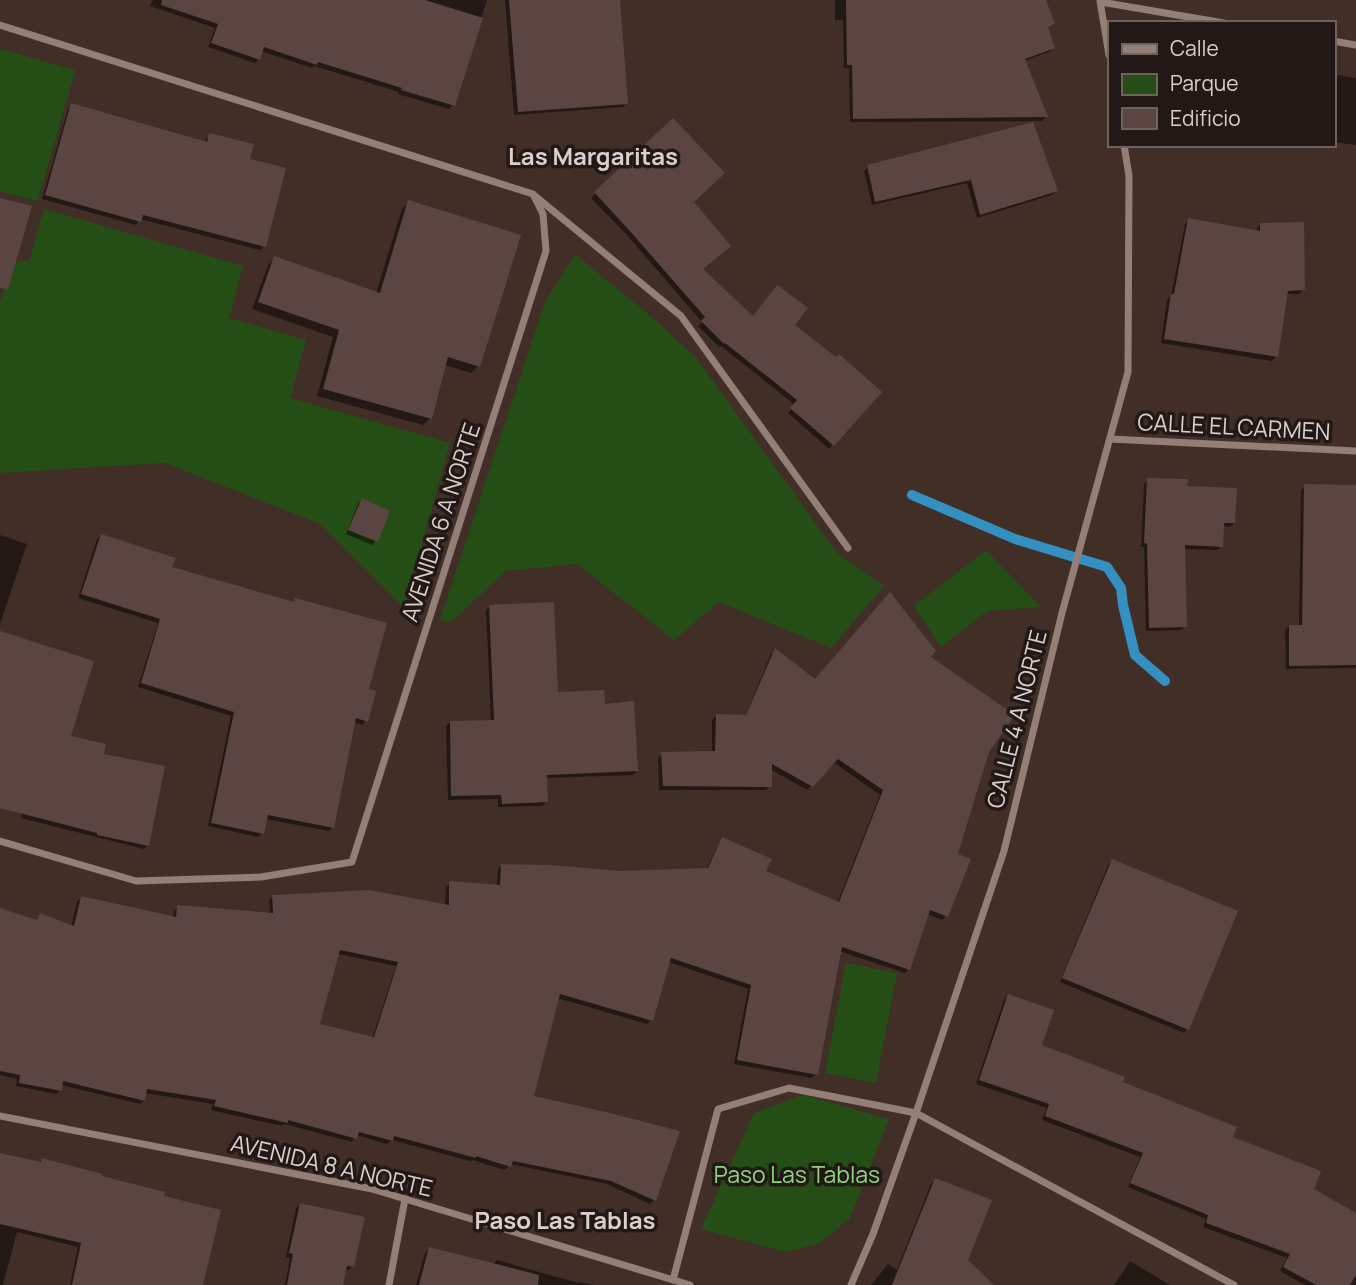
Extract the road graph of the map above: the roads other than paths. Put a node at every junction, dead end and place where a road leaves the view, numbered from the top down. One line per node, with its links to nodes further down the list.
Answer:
1 (1100, 1): 2 (street); 6 (street)
2 (1213, 21)
3 (0, 25): 8 (street)
4 (1335, 41): 5 (street)
5 (1356, 45)
6 (1108, 49)
7 (1124, 147): 9 (street, CALLE 4 A NORTE)
8 (533, 194): 11 (street); 12 (street, AVENIDA 6 A NORTE)
9 (1110, 439): 10 (street, CALLE EL CARMEN); 13 (street, CALLE 4 A NORTE)
10 (1356, 451)
11 (848, 548)
12 (0, 841)
13 (916, 1113): 16 (street); 19 (street, CALLE 4 A NORTE); 20 (street)
14 (0, 1116): 15 (street, AVENIDA 8 A NORTE)
15 (405, 1199): 16 (street, AVENIDA 8 A NORTE); 17 (street)
16 (673, 1280): 18 (street, AVENIDA 8 A NORTE)
17 (389, 1285)
18 (690, 1285)
19 (851, 1285)
20 (1234, 1285)

